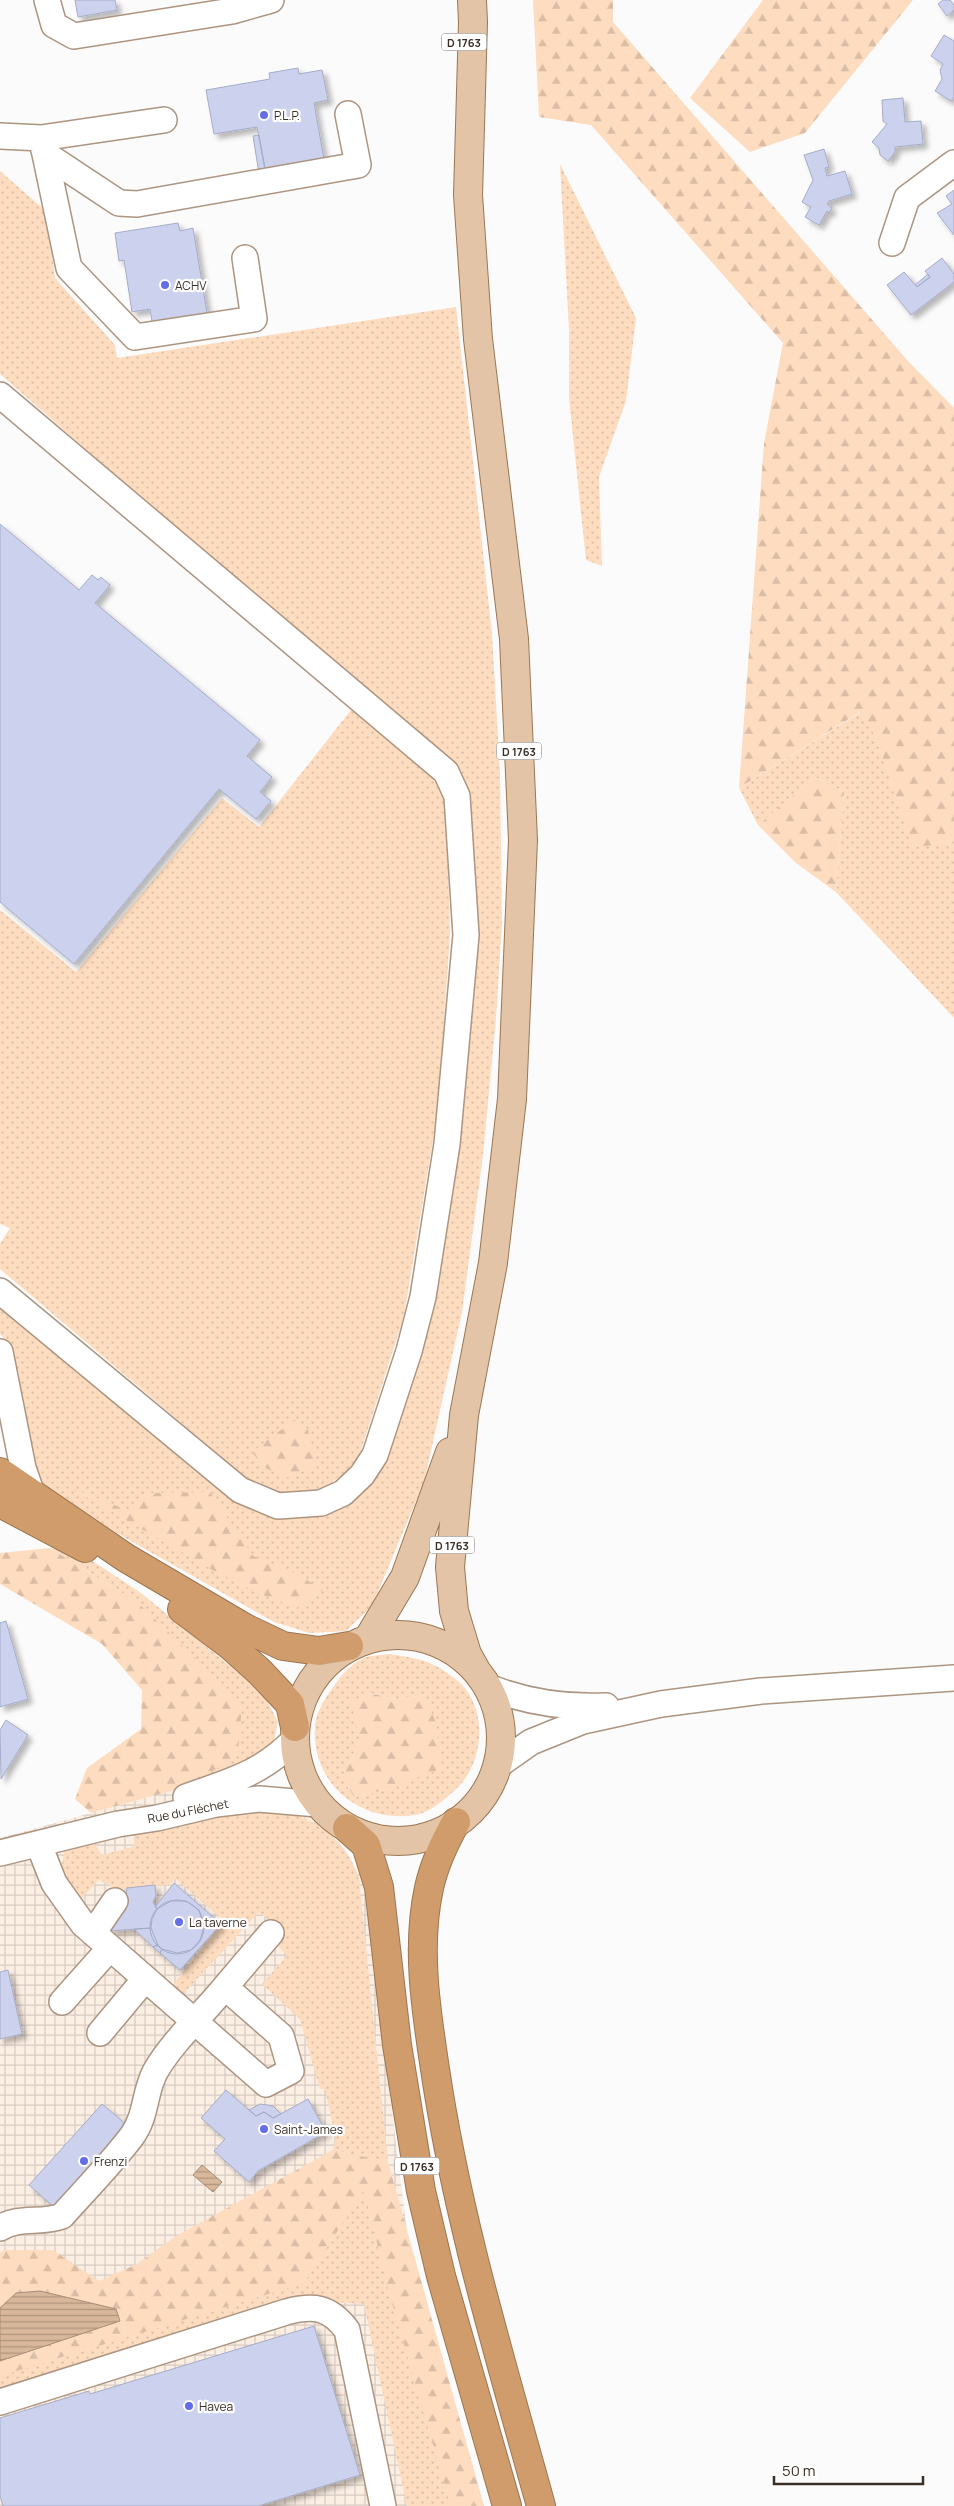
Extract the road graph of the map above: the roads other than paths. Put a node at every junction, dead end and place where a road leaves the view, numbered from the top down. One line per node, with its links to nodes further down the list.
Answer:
1 (48, 0): 2 (street)
2 (271, 0)
3 (457, 0): 5 (main road, D 1763)
4 (472, 0): 5 (main road, D 1763)
5 (472, 84): 16 (main road, D 1763)
6 (348, 114): 9 (street)
7 (164, 120): 9 (street)
8 (0, 136): 9 (street)
9 (43, 146): 12 (street)
10 (954, 162): 11 (street)
11 (892, 243)
12 (244, 258)
13 (0, 395): 14 (street)
14 (0, 1291)
15 (0, 1352): 18 (street)
16 (464, 1415): 20 (main road, D 1763); 22 (main road, D 1763)
17 (0, 1450): 18 (street)
18 (12, 1470): 19 (highway)
19 (11, 1506): 20 (highway); 24 (highway)
20 (359, 1642): 22 (main road); 24 (main road)
21 (954, 1678): 23 (street)
22 (482, 1679): 23 (street); 25 (main road)
23 (661, 1704): 25 (street)
24 (295, 1733): 26 (main road); 28 (street, Rue du Fléchet)
25 (497, 1766): 27 (main road)
26 (318, 1804): 28 (street, Rue du Fléchet); 29 (main road)
27 (456, 1822): 29 (main road); 44 (highway, D 1763)
28 (118, 1824): 30 (street, Rue du Fléchet)
29 (347, 1828): 43 (highway, D 1763)
30 (39, 1845): 31 (street, Rue du Fléchet); 34 (street)
31 (0, 1853)
32 (115, 1901): 34 (street)
33 (272, 1934): 36 (street)
34 (101, 1940): 35 (street); 37 (street)
35 (145, 1979): 38 (street); 39 (street)
36 (225, 1987): 38 (street); 38 (street)
37 (62, 2002)
38 (195, 2023): 40 (street)
39 (100, 2033)
40 (0, 2228)
41 (0, 2402): 42 (street)
42 (383, 2506)
43 (507, 2506)
44 (541, 2506)

